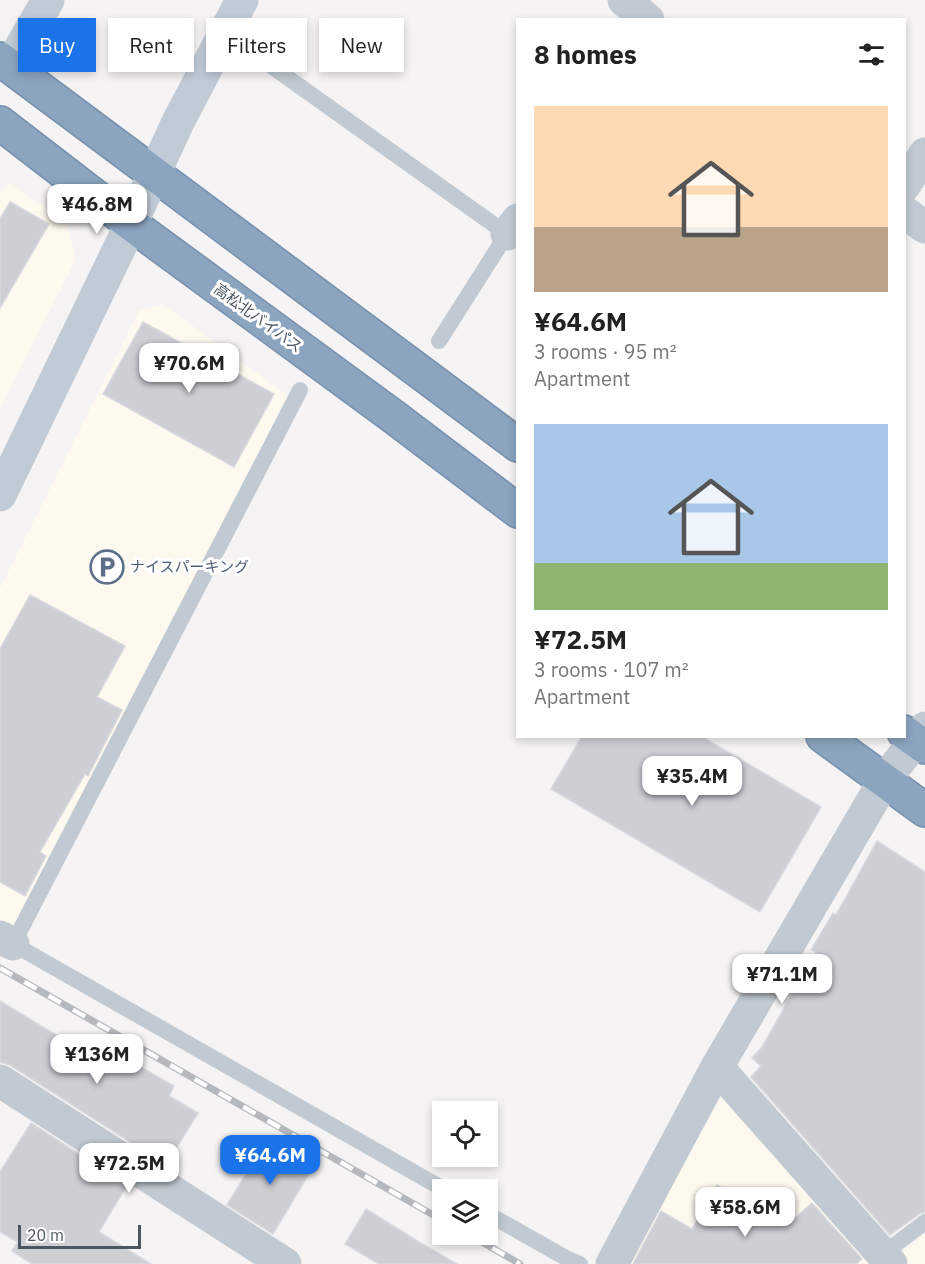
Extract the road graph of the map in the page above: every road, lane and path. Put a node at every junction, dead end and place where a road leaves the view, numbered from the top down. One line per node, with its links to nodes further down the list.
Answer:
1 (48, 0): 5 (street)
2 (242, 0): 9 (street)
3 (624, 0): 4 (street)
4 (646, 18)
5 (5, 62): 9 (highway)
6 (282, 72): 13 (lane)
7 (0, 123): 12 (highway, 高松北バイパス)
8 (925, 154): 10 (street)
9 (154, 172): 12 (street); 17 (highway)
10 (906, 183)
11 (906, 213): 14 (street)
12 (131, 224): 18 (street); 19 (highway, 高松北バイパス)
13 (512, 227): 15 (lane)
14 (925, 227)
15 (439, 341)
16 (300, 390): 24 (lane)
17 (516, 444)
18 (0, 495)
19 (516, 509)
20 (918, 737): 22 (street)
21 (825, 738): 22 (highway)
22 (884, 781): 23 (highway); 25 (street)
23 (925, 810)
24 (7, 940): 27 (lane)
25 (717, 1067): 30 (street); 33 (street)
26 (0, 1081): 31 (street)
27 (432, 1183)
28 (498, 1219): 32 (lane)
29 (925, 1222): 30 (lane)
30 (887, 1259)
31 (285, 1264)
32 (580, 1264)
33 (612, 1264)

